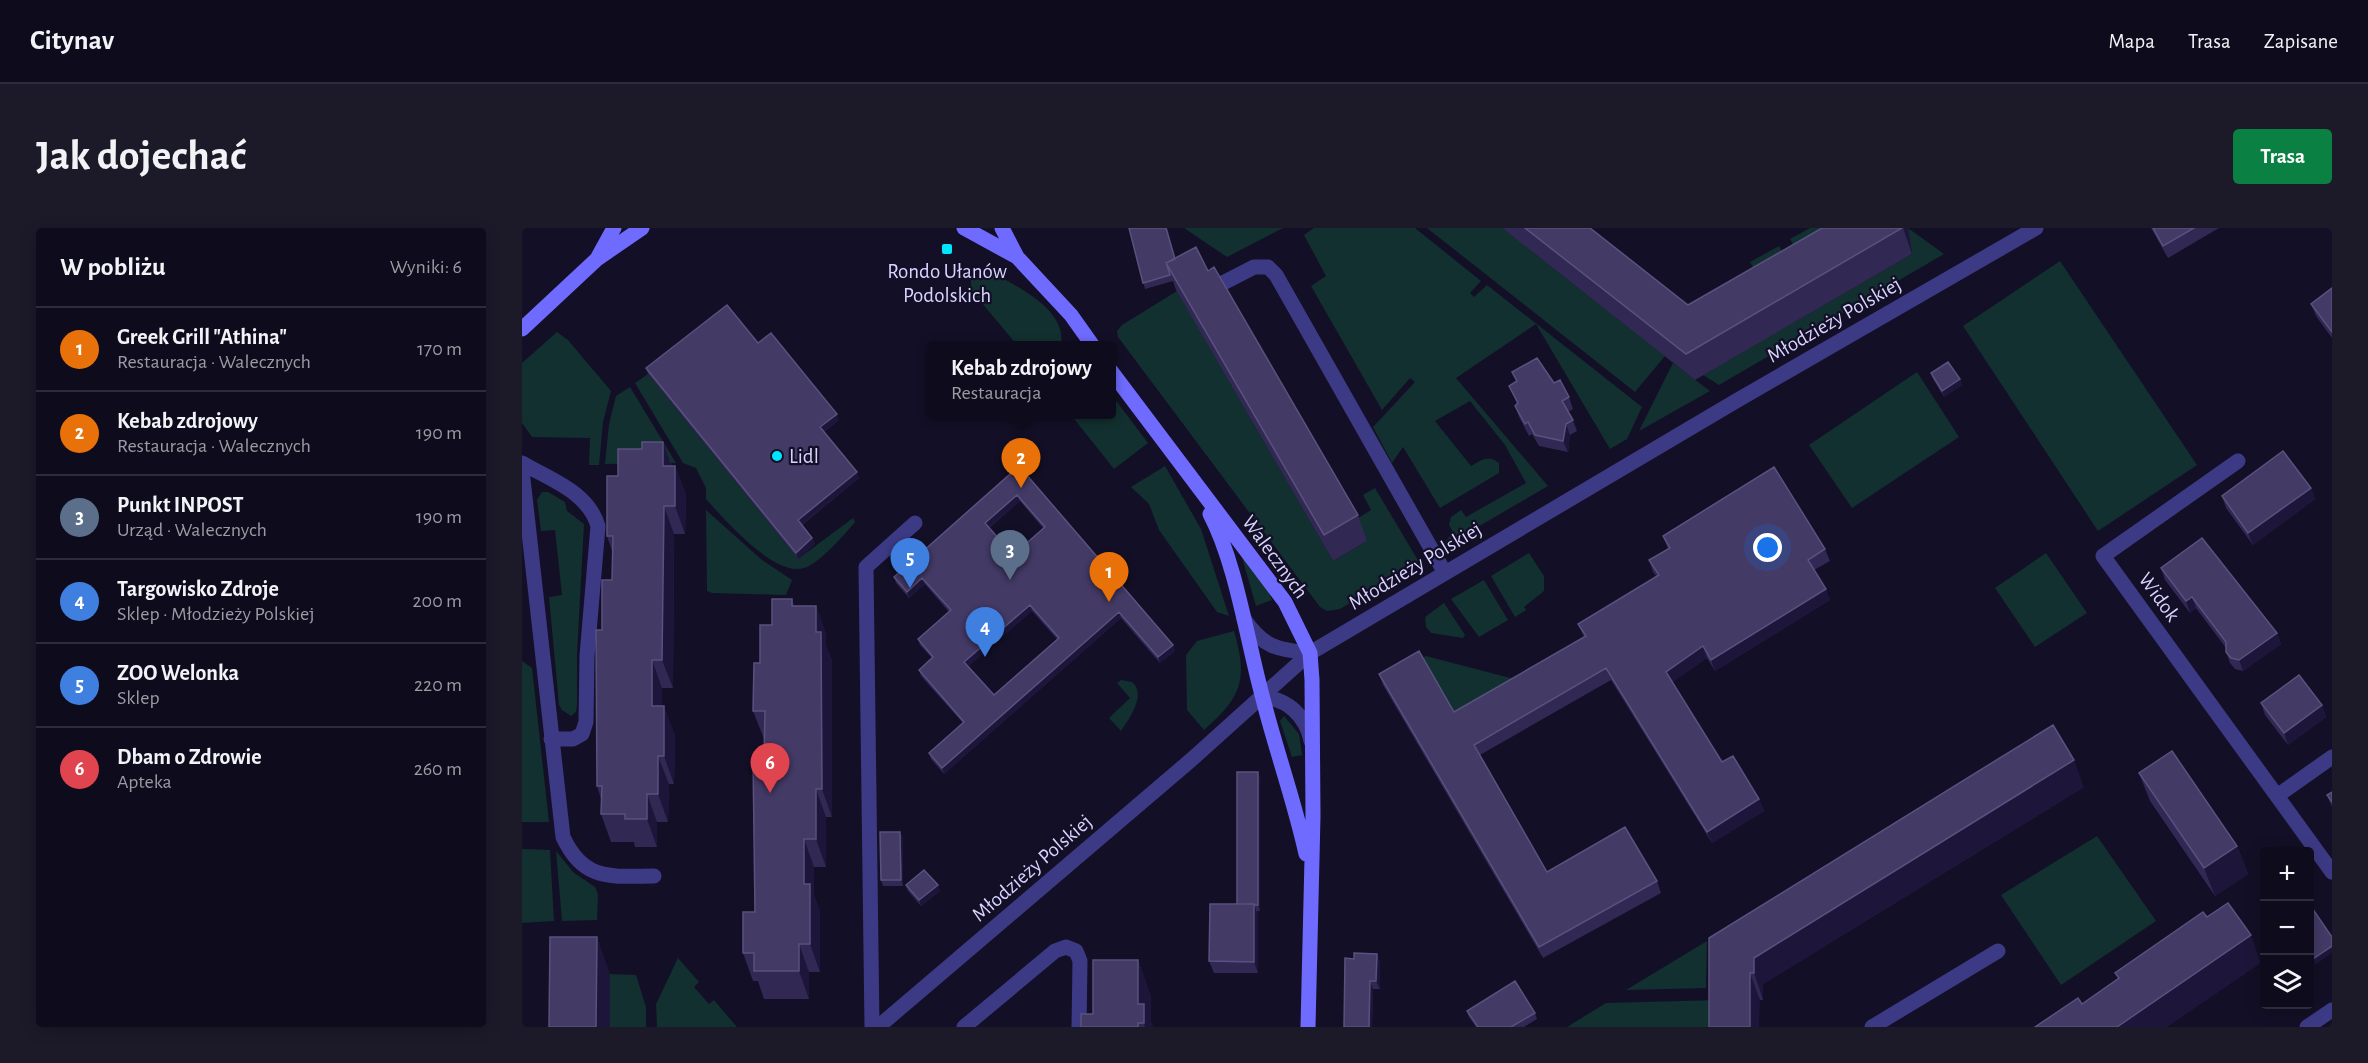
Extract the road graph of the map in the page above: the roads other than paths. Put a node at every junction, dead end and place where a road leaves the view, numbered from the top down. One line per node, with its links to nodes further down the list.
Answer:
1 (614, 228): 7 (street)
2 (642, 228): 7 (street)
3 (964, 228): 6 (street)
4 (1002, 228): 6 (street)
5 (2036, 228): 18 (street, Młodzieży Polskiej)
6 (1017, 257): 10 (street)
7 (597, 259): 9 (street)
8 (1221, 284): 18 (street)
9 (522, 329)
10 (1090, 341)
11 (1116, 378): 15 (street, Walecznych)
12 (2238, 461): 25 (street, Widok)
13 (522, 463): 22 (street)
14 (522, 470): 17 (street)
15 (1198, 490): 19 (street, Walecznych); 20 (street, Walecznych)
16 (915, 523): 31 (street)
17 (525, 528): 22 (street)
18 (1445, 573): 20 (street, Młodzieży Polskiej)
19 (1244, 619): 20 (street, Walecznych); 21 (street, Walecznych)
20 (1310, 653): 21 (street, Młodzieży Polskiej); 23 (street, Walecznych)
21 (1262, 697): 23 (street, Walecznych); 26 (street, Walecznych); 32 (street, Młodzieży Polskiej)
22 (551, 739): 28 (street)
23 (1312, 748): 26 (street, Walecznych)
24 (2332, 757): 25 (street)
25 (2277, 796): 27 (street, Widok)
26 (1310, 871): 35 (street, Walecznych)
27 (2332, 872)
28 (654, 876)
29 (1998, 951): 36 (street)
30 (2332, 1010): 37 (street)
31 (872, 1027)
32 (878, 1027)
33 (964, 1027): 34 (street)
34 (1079, 1027)
35 (1308, 1027)
36 (1872, 1027)
37 (2307, 1027)

